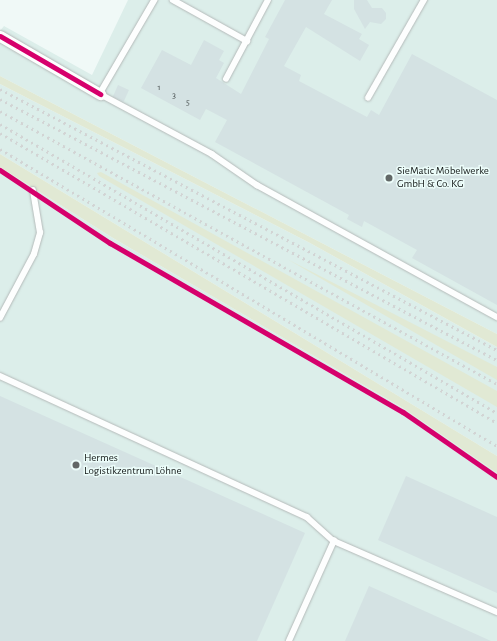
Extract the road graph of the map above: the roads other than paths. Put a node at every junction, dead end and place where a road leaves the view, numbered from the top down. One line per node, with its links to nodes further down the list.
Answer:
1 (155, 0): 8 (lane)
2 (173, 0): 6 (lane)
3 (268, 0): 6 (lane)
4 (424, 0): 9 (lane)
5 (0, 36): 8 (street)
6 (247, 40): 7 (lane)
7 (226, 79)
8 (100, 94): 11 (lane)
9 (368, 98)
10 (33, 191): 12 (lane)
11 (497, 316)
12 (0, 318)
13 (0, 376): 14 (lane)
14 (334, 541): 15 (lane); 16 (lane)
15 (497, 612)
16 (289, 641)

